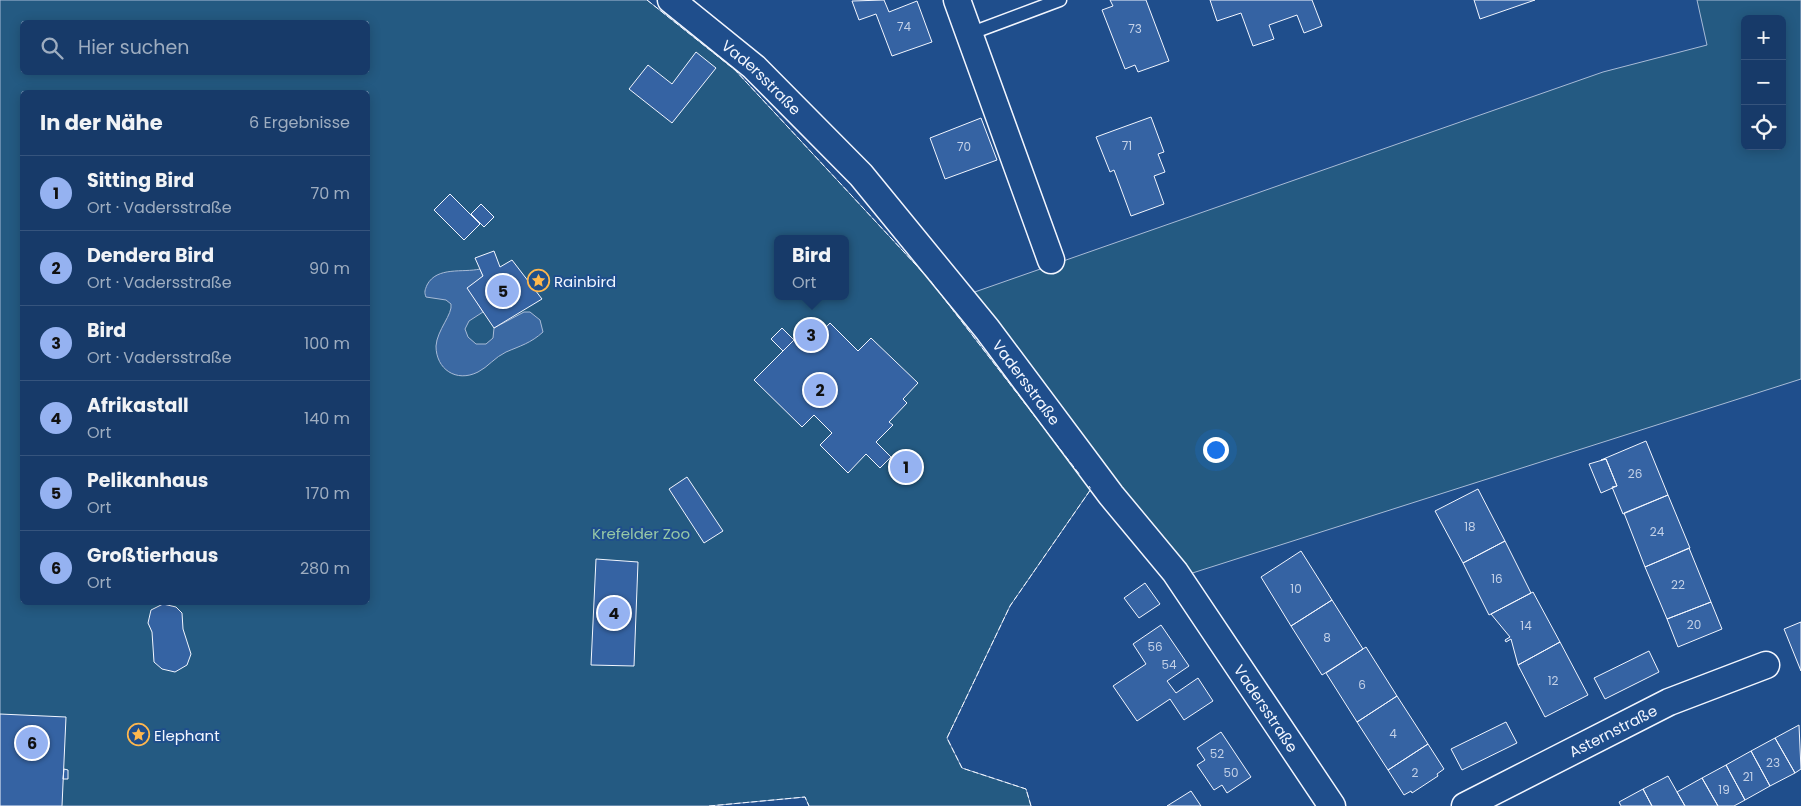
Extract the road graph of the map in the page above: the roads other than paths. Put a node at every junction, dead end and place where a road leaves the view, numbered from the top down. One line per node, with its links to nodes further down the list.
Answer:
1 (670, 0): 7 (street, Vadersstraße)
2 (956, 0): 4 (street)
3 (1060, 0): 4 (lane)
4 (969, 34): 5 (street)
5 (1051, 260)
6 (1766, 664): 8 (street, Asternstraße)
7 (1332, 806)
8 (1465, 806)

